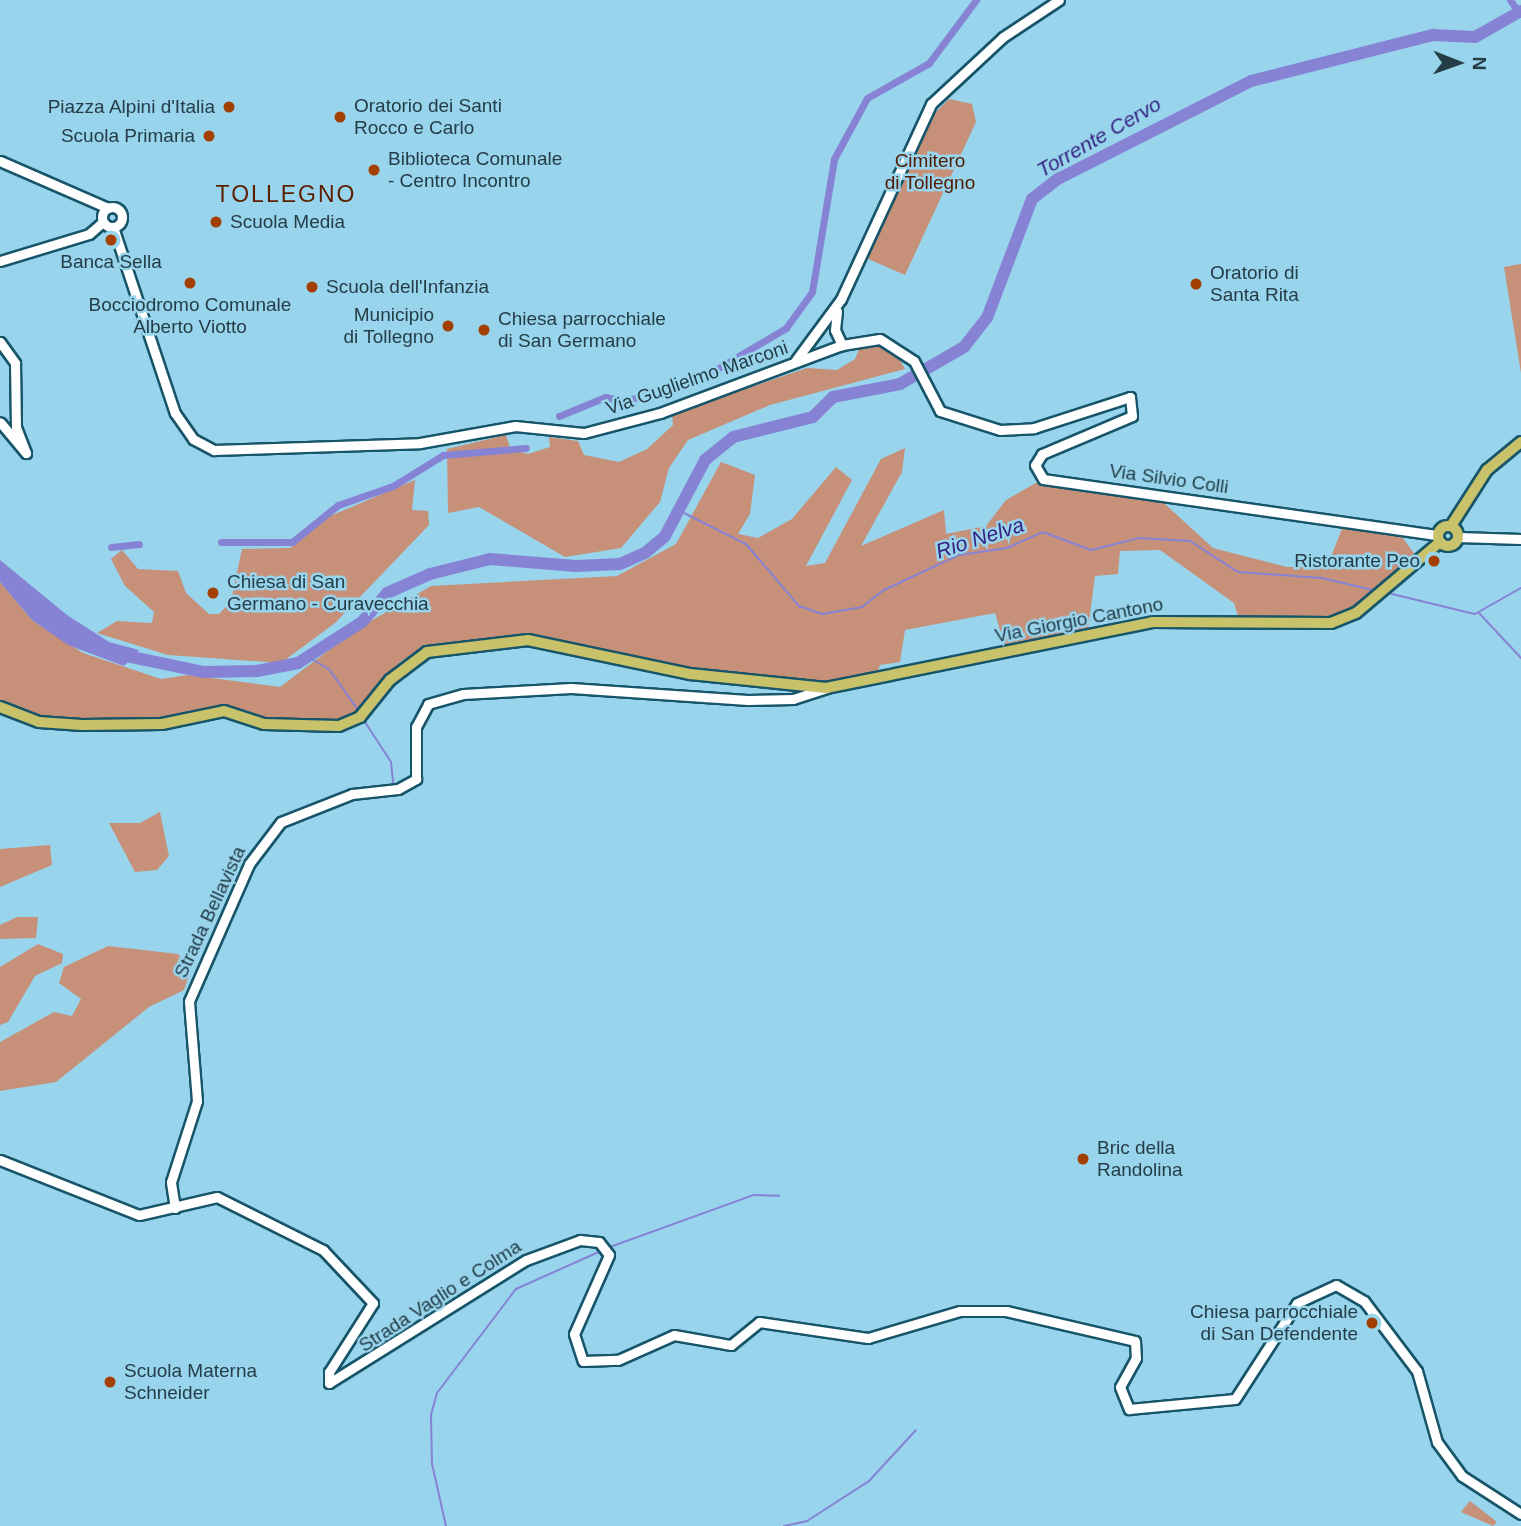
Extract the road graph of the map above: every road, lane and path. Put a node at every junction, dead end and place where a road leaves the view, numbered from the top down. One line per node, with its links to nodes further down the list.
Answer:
1 (1059, 0): 7 (street)
2 (0, 161): 3 (street)
3 (108, 208): 4 (street); 5 (street)
4 (103, 222): 5 (street); 6 (street)
5 (113, 227): 11 (street, Via Guglielmo Marconi)
6 (0, 261)
7 (841, 299): 8 (street); 10 (street)
8 (824, 330): 10 (street); 11 (street)
9 (0, 342): 13 (street)
10 (837, 347): 11 (street, Via Guglielmo Marconi); 12 (street, Via Guglielmo Marconi)
11 (793, 363)
12 (1130, 397): 17 (street, Via Silvio Colli)
13 (0, 422)
14 (1521, 442): 15 (main road)
15 (1451, 526): 16 (main road); 17 (main road, Via Giorgio Cantono)
16 (1458, 537): 17 (main road); 18 (street)
17 (1439, 539): 19 (main road, Via Giorgio Cantono)
18 (1521, 539)
19 (826, 688): 20 (main road, Via Giorgio Cantono); 22 (street, Strada Bellavista)
20 (0, 707)
21 (0, 1160): 22 (street, Strada Vaglio e Colma)
22 (174, 1208): 23 (street, Strada Vaglio e Colma)
23 (1521, 1514)

